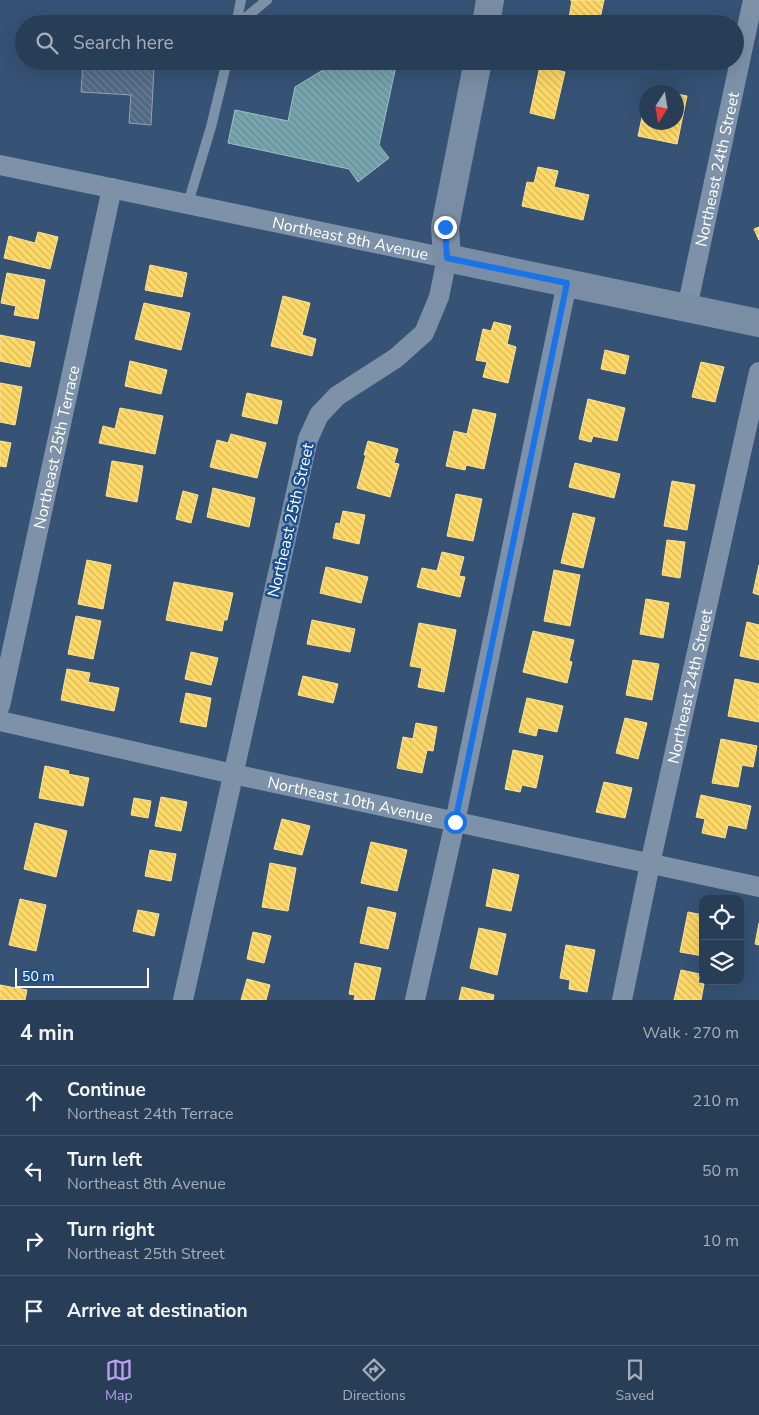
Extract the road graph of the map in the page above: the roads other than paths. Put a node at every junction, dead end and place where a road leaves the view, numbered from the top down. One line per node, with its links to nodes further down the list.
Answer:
1 (241, 0): 5 (lane)
2 (267, 0): 6 (lane)
3 (490, 0): 7 (street)
4 (753, 0): 8 (street, Northeast 24th Street)
5 (238, 15)
6 (248, 15)
7 (488, 15)
8 (744, 42)
9 (225, 70): 14 (lane)
10 (476, 70): 15 (street, Northeast 25th Street)
11 (738, 70): 17 (street, Northeast 24th Street)
12 (0, 165): 13 (street, Northeast 8th Avenue)
13 (112, 188): 14 (street, Northeast 8th Avenue); 20 (street, Northeast 25th Terrace)
14 (188, 203): 15 (street, Northeast 8th Avenue)
15 (447, 258): 16 (street, Northeast 8th Avenue); 22 (street, Northeast 25th Street)
16 (567, 283): 17 (street, Northeast 8th Avenue); 23 (street)
17 (687, 308): 18 (street, Northeast 8th Avenue)
18 (759, 323)
19 (759, 372): 24 (street, Northeast 24th Street)
20 (0, 706)
21 (0, 721): 22 (street, Northeast 10th Avenue)
22 (233, 774): 23 (street, Northeast 10th Avenue); 26 (street, Northeast 25th Street)
23 (455, 822): 24 (street, Northeast 10th Avenue); 27 (street)
24 (650, 864): 25 (street, Northeast 10th Avenue); 28 (street, Northeast 24th Street)
25 (759, 887)
26 (183, 1000)
27 (416, 1000)
28 (622, 1000)

